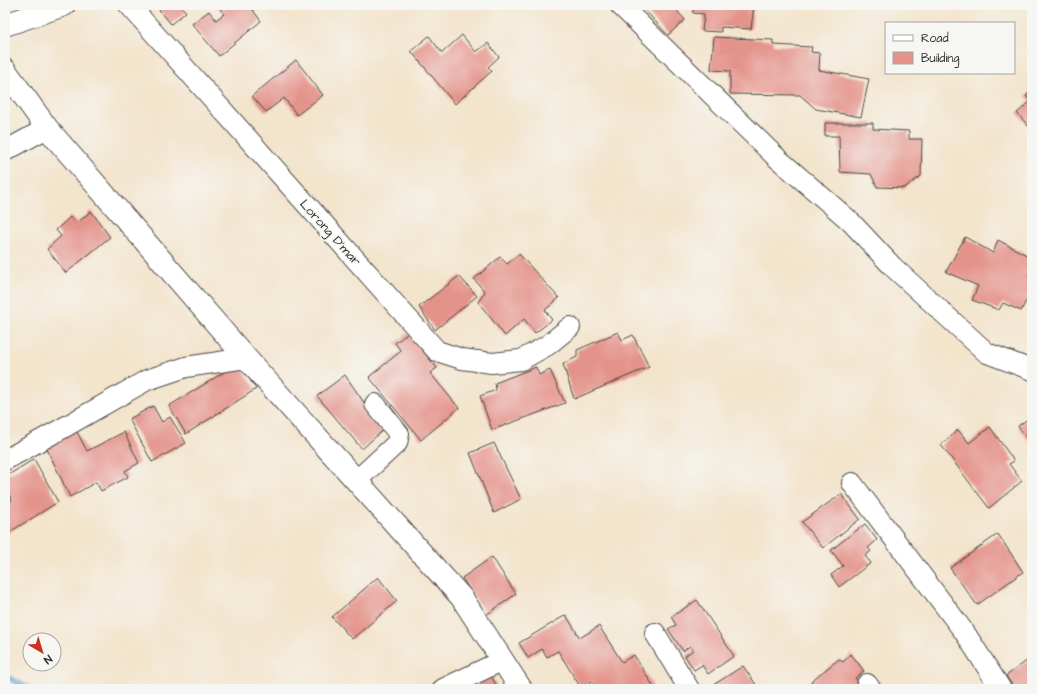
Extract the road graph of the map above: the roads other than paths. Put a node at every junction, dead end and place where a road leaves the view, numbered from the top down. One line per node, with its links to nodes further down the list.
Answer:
1 (64, 5): 4 (street)
2 (130, 5): 8 (street, Lorong D'mar)
3 (620, 5): 10 (street)
4 (5, 24)
5 (5, 70): 6 (street)
6 (47, 128): 7 (street); 9 (street)
7 (5, 151)
8 (570, 327)
9 (246, 358): 12 (street); 13 (street)
10 (1032, 370)
11 (375, 404): 13 (street)
12 (5, 460)
13 (356, 481): 16 (street)
14 (852, 483): 20 (street)
15 (655, 633): 19 (street)
16 (502, 660): 17 (street); 18 (street)
17 (443, 689)
18 (521, 689)
19 (689, 689)
20 (1001, 689)

